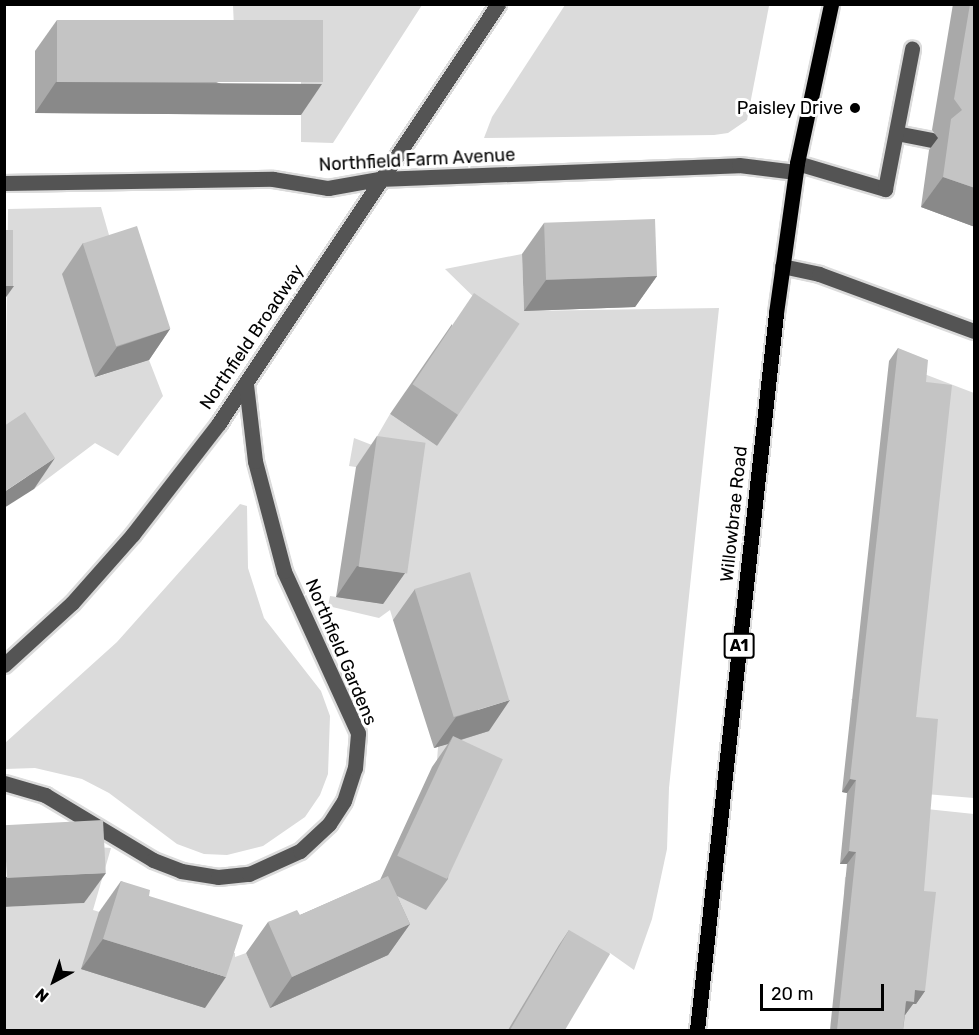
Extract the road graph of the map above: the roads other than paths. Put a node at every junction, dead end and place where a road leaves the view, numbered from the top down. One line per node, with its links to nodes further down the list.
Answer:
1 (498, 4): 7 (street, Northfield Broadway)
2 (831, 4): 6 (main road, Willowbrae Road / A1)
3 (912, 49): 4 (street)
4 (896, 133): 5 (street); 6 (street, Northfield Farm Avenue)
5 (931, 140)
6 (797, 168): 7 (street, Northfield Farm Avenue); 9 (main road, Willowbrae Road / A1)
7 (379, 179): 8 (street, Northfield Farm Avenue); 11 (street, Northfield Broadway)
8 (4, 183)
9 (782, 266): 10 (street); 14 (main road, Willowbrae Road / A1)
10 (975, 331)
11 (246, 384): 12 (street, Northfield Broadway); 13 (street, Northfield Gardens)
12 (4, 665)
13 (4, 783)
14 (696, 1030)

